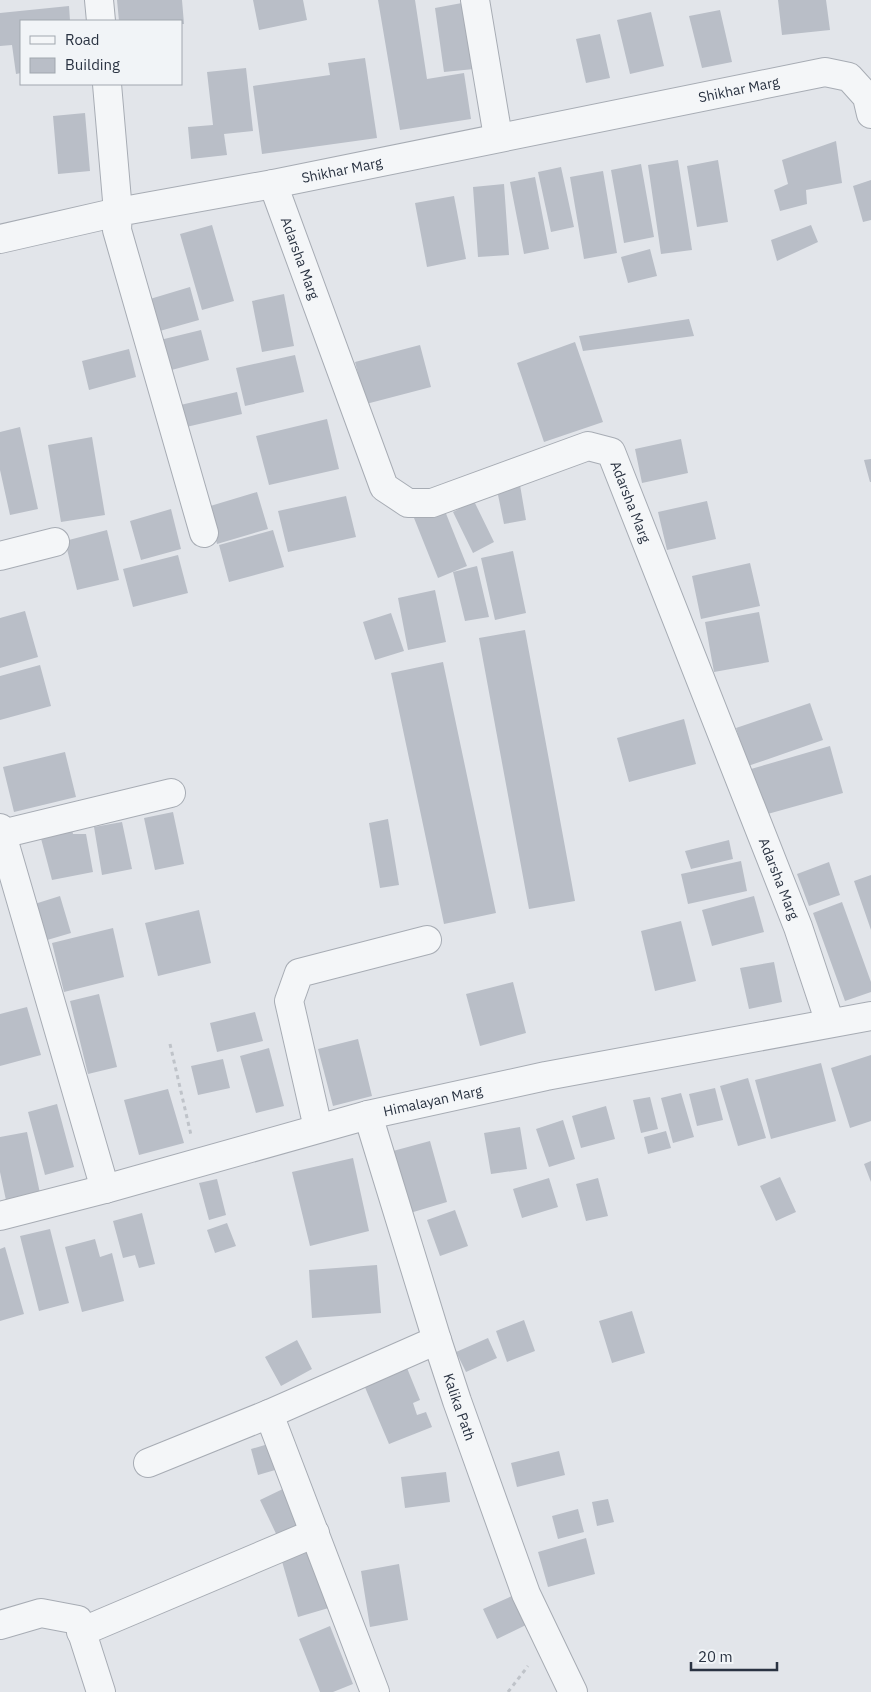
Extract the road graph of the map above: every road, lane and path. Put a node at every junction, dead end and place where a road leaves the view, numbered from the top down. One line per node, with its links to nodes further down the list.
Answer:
1 (99, 0): 3 (street)
2 (475, 0): 6 (street)
3 (101, 20)
4 (107, 85): 8 (street)
5 (871, 114): 6 (street, Shikhar Marg)
6 (498, 138): 7 (street, Shikhar Marg)
7 (273, 184): 8 (street, Shikhar Marg); 17 (street, Adarsha Marg)
8 (118, 212): 9 (street, Shikhar Marg); 10 (street)
9 (0, 239)
10 (204, 533)
11 (55, 542): 12 (street)
12 (0, 556)
13 (171, 793): 14 (street)
14 (1, 831): 22 (street)
15 (427, 940): 20 (street)
16 (871, 1016): 17 (street, Himalayan Marg)
17 (830, 1023): 19 (street, Himalayan Marg)
18 (170, 1044): 21 (path)
19 (368, 1115): 20 (street, Himalayan Marg); 24 (street, Kalika Path)
20 (318, 1128): 21 (street, Himalayan Marg)
21 (197, 1162): 22 (street, Himalayan Marg)
22 (105, 1189): 23 (street, Himalayan Marg)
23 (0, 1216)
24 (437, 1340): 25 (street); 32 (street, Kalika Path)
25 (268, 1414): 26 (street); 27 (street)
26 (148, 1463)
27 (315, 1533): 29 (street); 31 (street)
28 (0, 1625): 29 (street)
29 (81, 1632): 30 (street)
30 (101, 1692)
31 (375, 1692)
32 (574, 1692)

